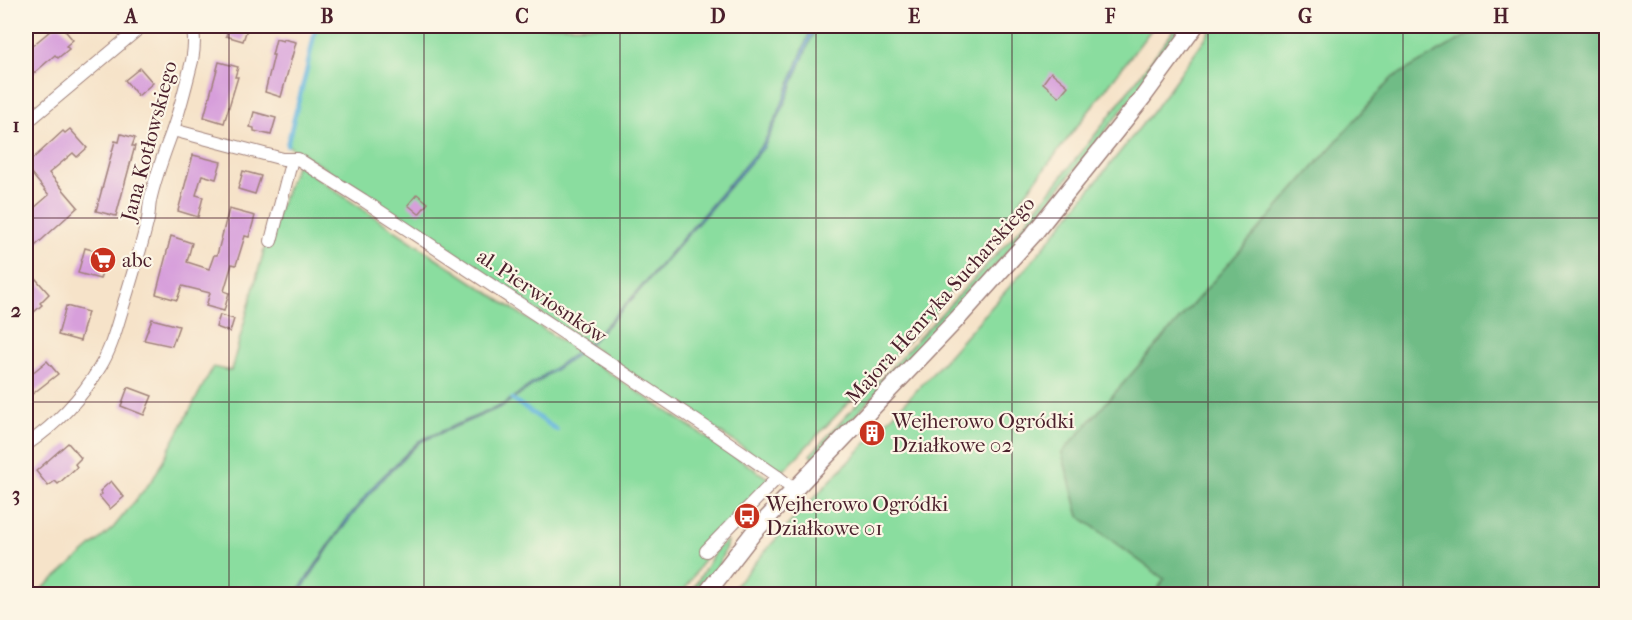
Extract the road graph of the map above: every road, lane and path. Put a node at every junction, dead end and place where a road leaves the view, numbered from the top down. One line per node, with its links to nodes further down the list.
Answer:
1 (142, 26): 4 (street)
2 (191, 26): 5 (street, Jana Kotłowskiego)
3 (1195, 26): 10 (street, Majora Henryka Sucharskiego)
4 (26, 123)
5 (173, 130): 6 (street, al. Pierwiosnków); 8 (street, Jana Kotłowskiego)
6 (287, 159): 7 (street); 9 (street, al. Pierwiosnków)
7 (271, 241)
8 (26, 445)
9 (777, 476): 10 (street, al. Pierwiosnków); 11 (street)
10 (794, 490): 12 (street, Majora Henryka Sucharskiego)
11 (706, 551)
12 (706, 594)

